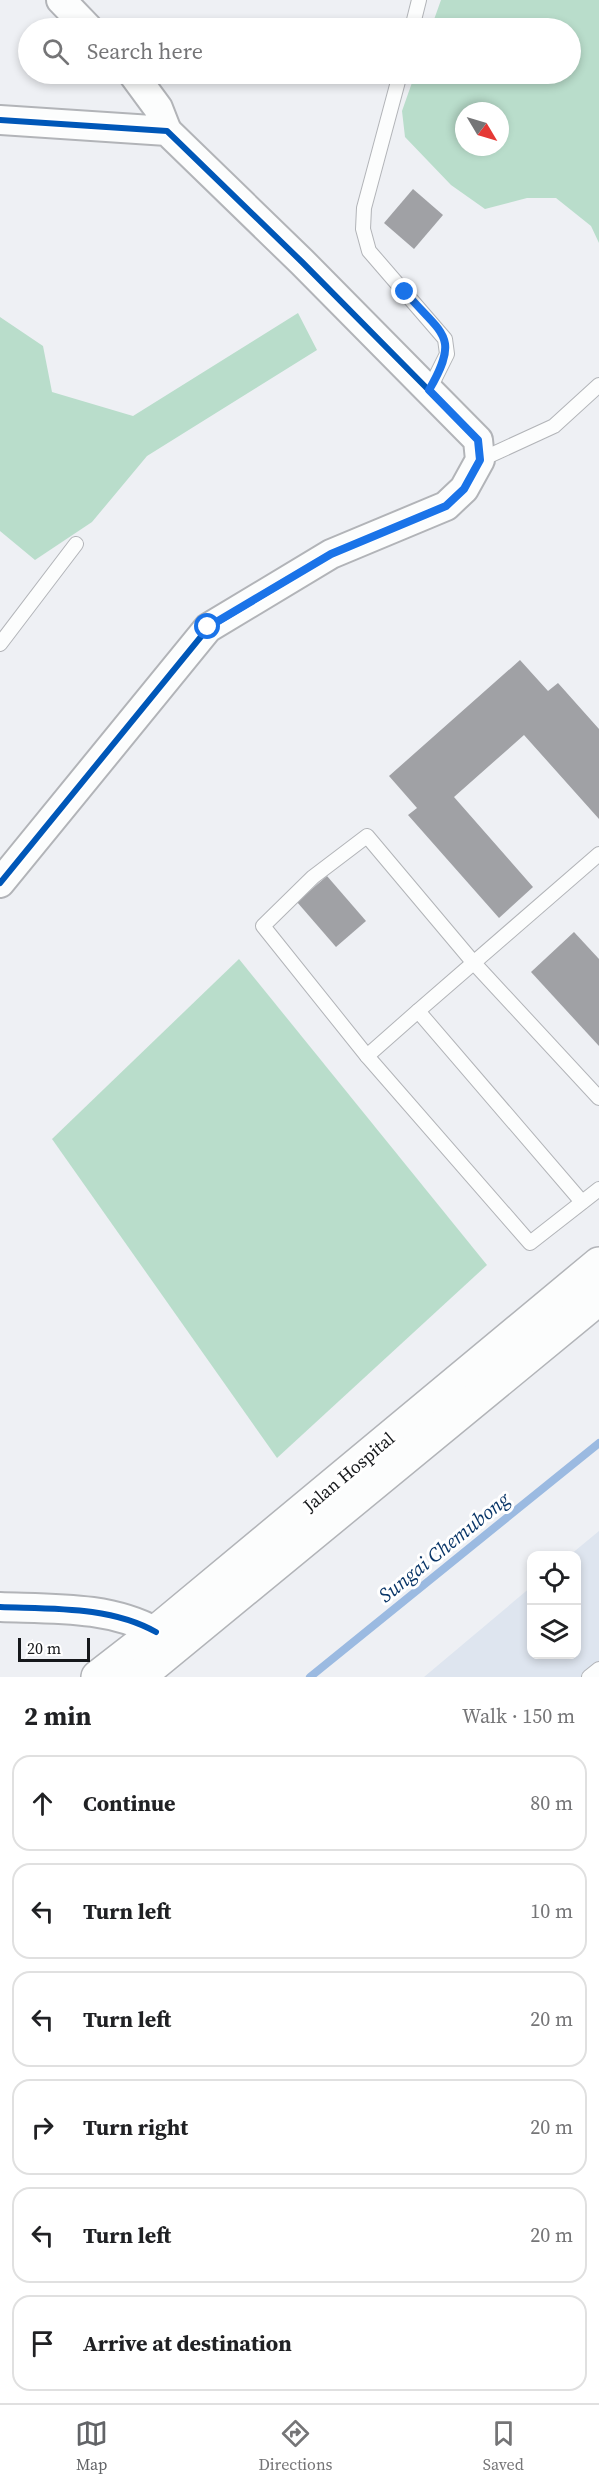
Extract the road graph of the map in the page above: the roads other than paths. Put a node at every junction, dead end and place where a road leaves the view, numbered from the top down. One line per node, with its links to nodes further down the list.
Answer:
1 (61, 0): 3 (street)
2 (419, 0): 4 (lane)
3 (78, 18)
4 (414, 18)
5 (140, 84): 8 (street)
6 (397, 84): 10 (lane)
7 (0, 120): 8 (street)
8 (167, 131): 10 (street)
9 (599, 385): 11 (lane)
10 (429, 390): 11 (street)
11 (480, 460): 15 (street)
12 (76, 544): 13 (lane)
13 (0, 644)
14 (599, 854): 16 (lane)
15 (0, 883)
16 (473, 962): 17 (lane); 18 (lane); 19 (lane)
17 (418, 1011): 18 (lane); 21 (lane)
18 (367, 1056): 21 (lane)
19 (599, 1098)
20 (599, 1189): 21 (lane)
21 (582, 1202)
22 (598, 1275): 24 (main road, Jalan Hospital); 27 (main road, Jalan Hospital)
23 (0, 1607): 24 (street)
24 (156, 1632): 26 (main road, Jalan Hospital)
25 (599, 1669): 28 (lane)
26 (98, 1677)
27 (138, 1677)
28 (589, 1677)

